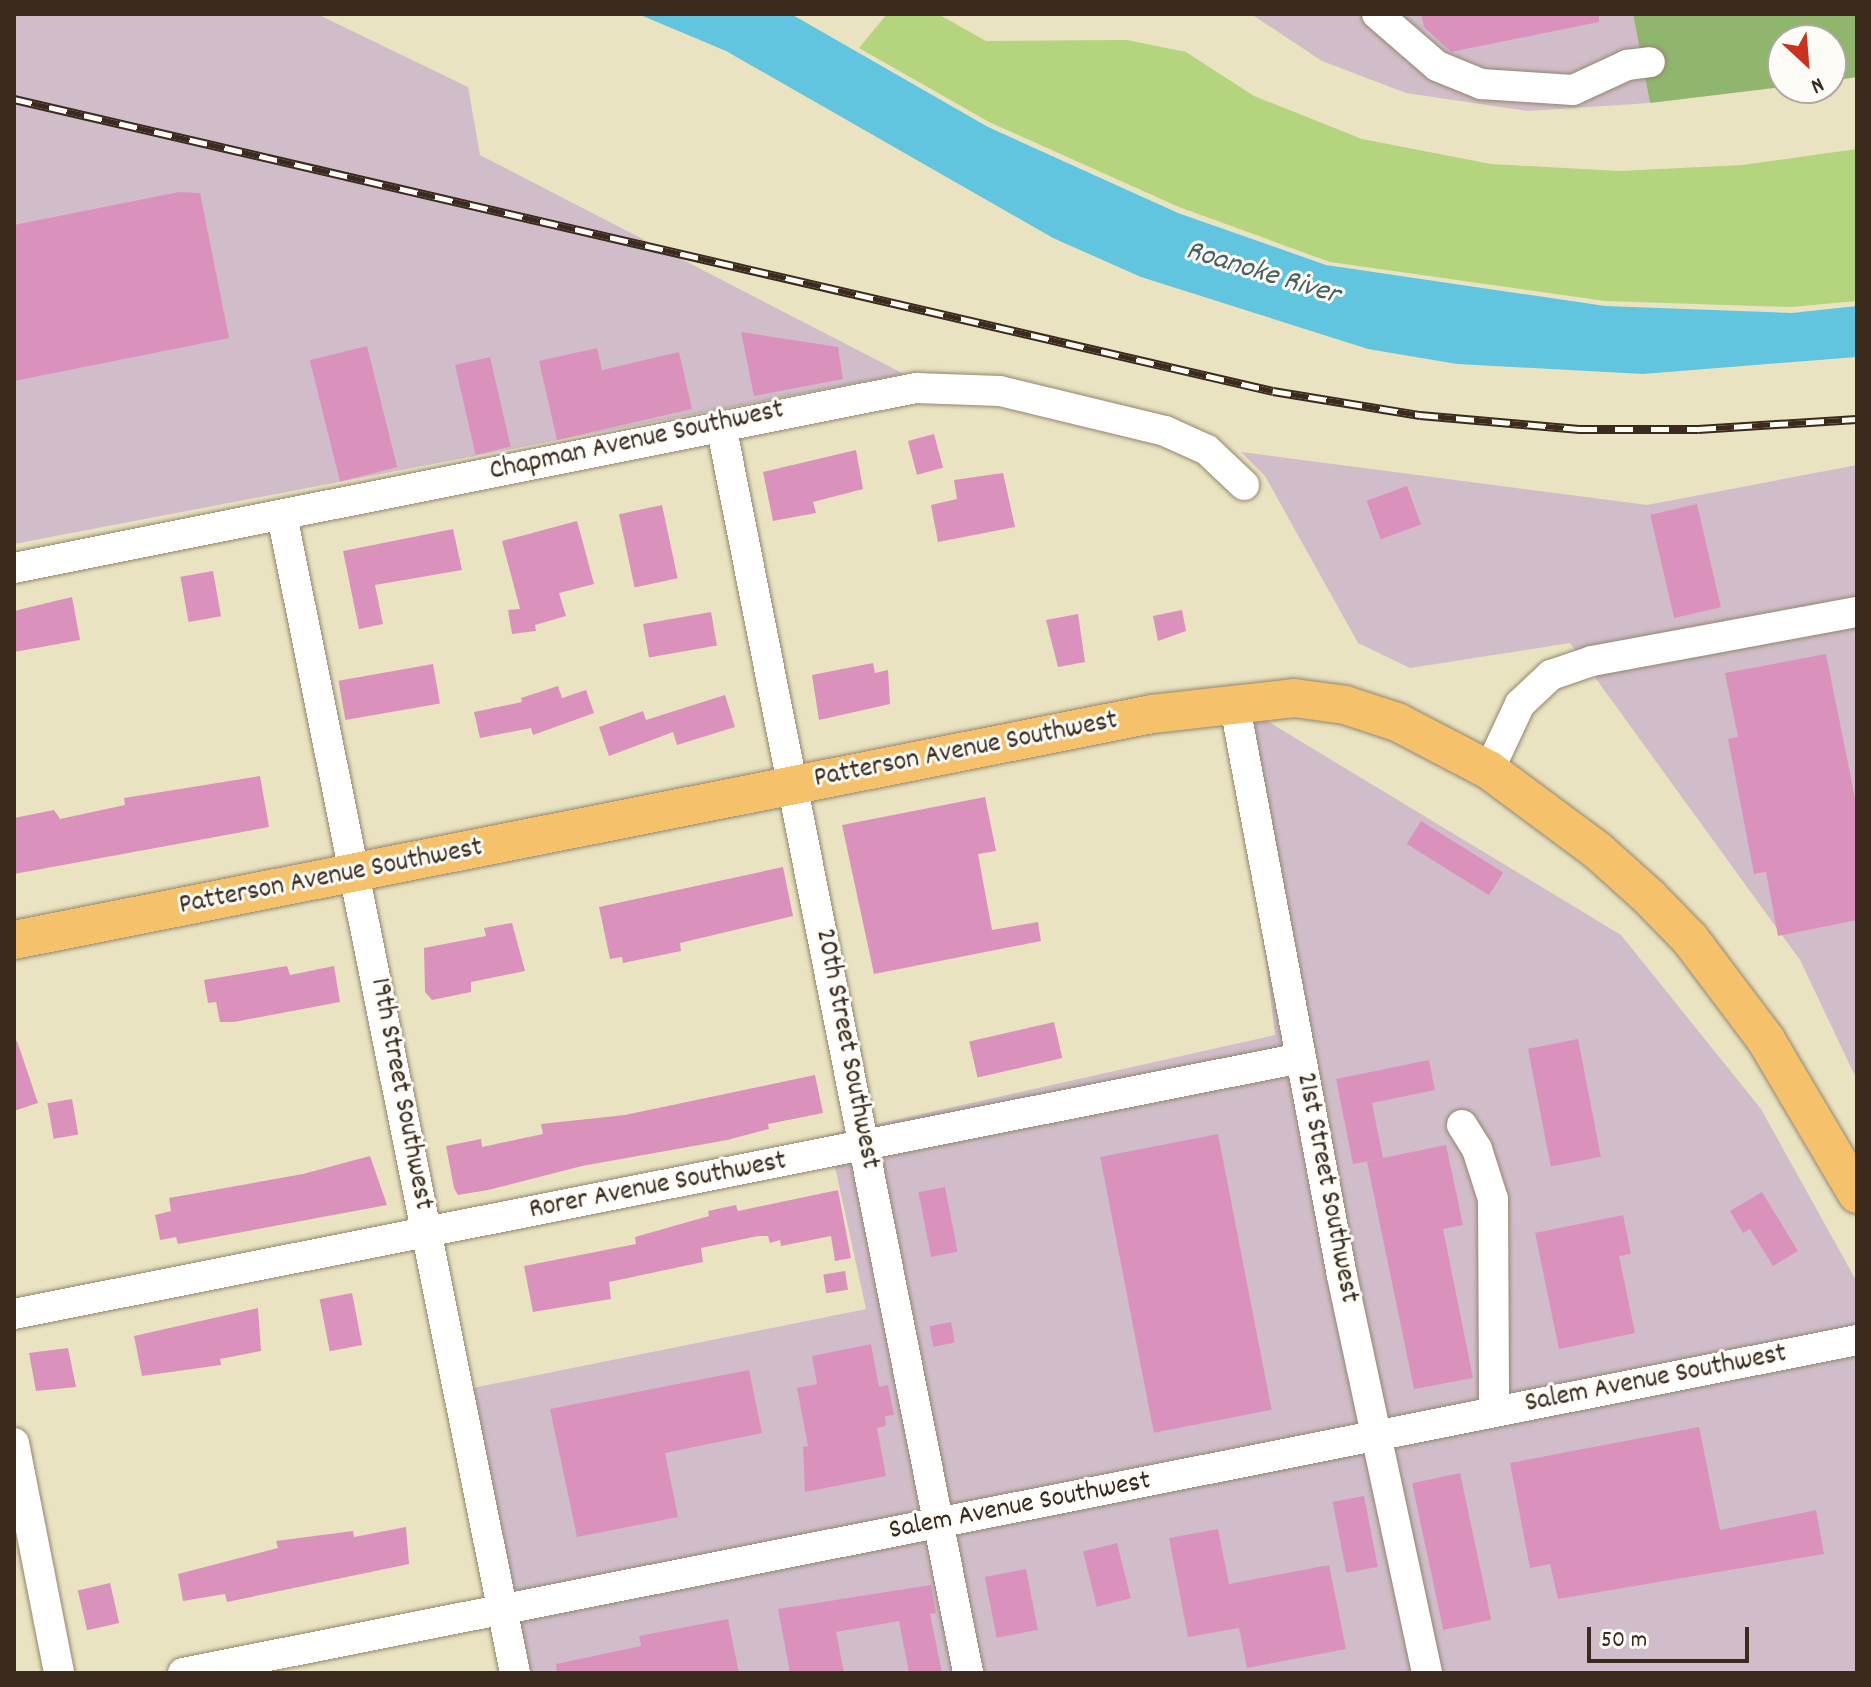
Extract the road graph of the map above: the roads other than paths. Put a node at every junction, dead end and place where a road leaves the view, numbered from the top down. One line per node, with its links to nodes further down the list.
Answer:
1 (1377, 14): 2 (street)
2 (1650, 62)
3 (721, 425): 4 (street, Chapman Avenue Southwest); 5 (street, Chapman Avenue Southwest); 10 (street, 20th Street Southwest)
4 (1244, 485)
5 (282, 515): 6 (street, Chapman Avenue Southwest); 11 (street, 19th Street Southwest)
6 (14, 568)
7 (1857, 612): 9 (street)
8 (1234, 701): 9 (main road, Patterson Avenue Southwest); 10 (main road, Patterson Avenue Southwest); 13 (street, 21st Street Southwest)
9 (1489, 770): 16 (main road, Patterson Avenue Southwest)
10 (795, 785): 11 (main road, Patterson Avenue Southwest); 15 (street, 20th Street Southwest)
11 (356, 873): 12 (main road, Patterson Avenue Southwest); 17 (street, 19th Street Southwest)
12 (14, 940)
13 (1301, 1058): 15 (street, Rorer Avenue Southwest); 21 (street, 21st Street Southwest)
14 (1462, 1125): 20 (street)
15 (864, 1147): 17 (street, Rorer Avenue Southwest); 23 (street, 20th Street Southwest)
16 (1857, 1194)
17 (427, 1233): 18 (street, Rorer Avenue Southwest); 24 (street, 19th Street Southwest)
18 (14, 1314)
19 (1857, 1340): 20 (street, Salem Avenue Southwest)
20 (1494, 1412): 21 (street, Salem Avenue Southwest)
21 (1377, 1435): 23 (street, Salem Avenue Southwest); 29 (street, 21st Street Southwest)
22 (14, 1443): 25 (street)
23 (938, 1523): 24 (street, Salem Avenue Southwest); 28 (street, 20th Street Southwest)
24 (503, 1609): 26 (street, Salem Avenue Southwest); 27 (street, 19th Street Southwest)
25 (59, 1673)
26 (183, 1673)
27 (515, 1673)
28 (968, 1673)
29 (1427, 1673)

